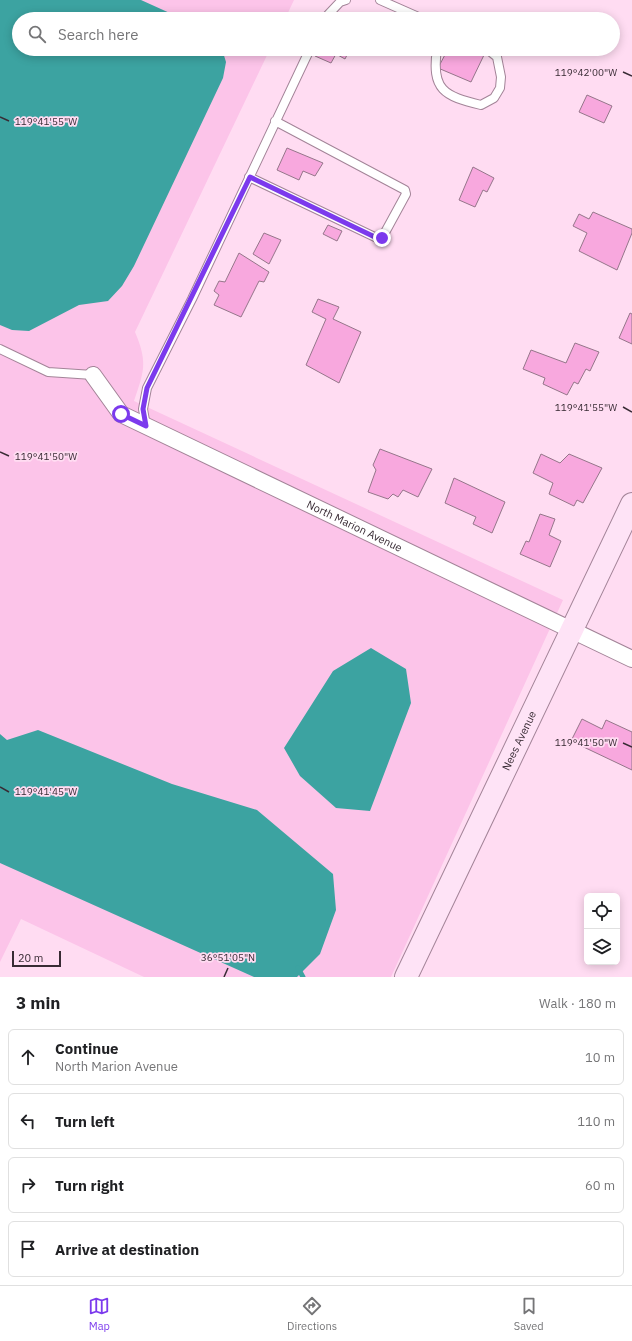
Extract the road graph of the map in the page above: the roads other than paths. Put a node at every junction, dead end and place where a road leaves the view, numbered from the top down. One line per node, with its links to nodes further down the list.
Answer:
1 (346, 0): 3 (lane)
2 (380, 0): 4 (lane)
3 (331, 12)
4 (407, 12)
5 (307, 56): 8 (lane)
6 (437, 56): 7 (lane)
7 (496, 56)
8 (276, 122): 9 (lane); 9 (lane)
9 (250, 177): 12 (lane)
10 (0, 349): 11 (lane)
11 (94, 374): 12 (street, North Marion Avenue)
12 (146, 426): 14 (street, North Marion Avenue)
13 (632, 504): 14 (main road, Nees Avenue)
14 (572, 631): 15 (street, North Marion Avenue); 16 (main road, Nees Avenue)
15 (632, 659)
16 (406, 977)

